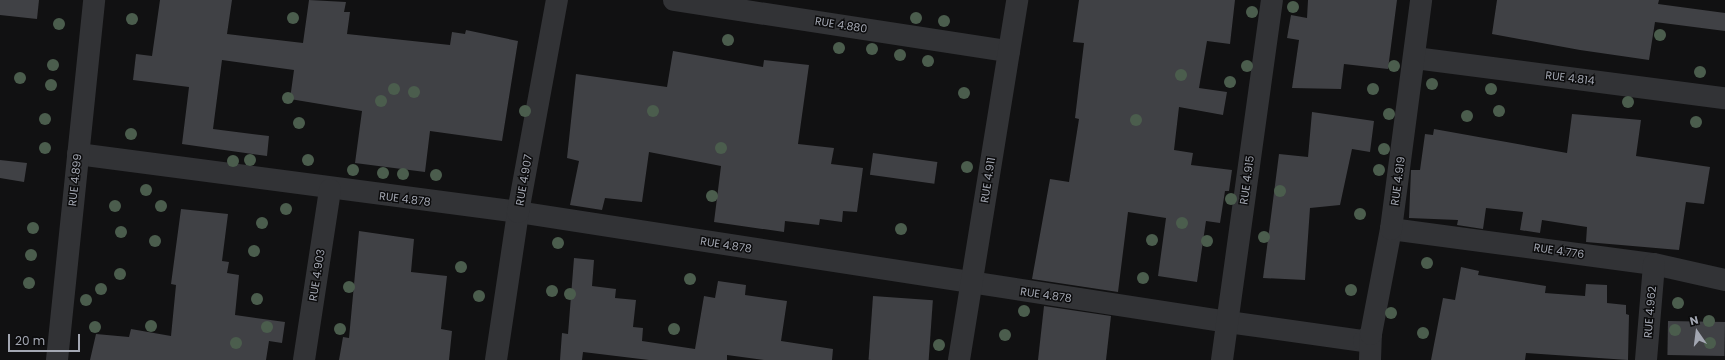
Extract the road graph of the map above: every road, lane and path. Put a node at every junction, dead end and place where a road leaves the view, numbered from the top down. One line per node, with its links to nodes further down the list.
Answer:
1 (94, 0): 10 (street, RUE 4.899)
2 (557, 0): 12 (street, RUE 4.907)
3 (674, 0): 7 (street, RUE 4.880)
4 (1017, 0): 7 (street, RUE 4.911)
5 (1272, 0): 17 (street, RUE 4.915)
6 (1421, 0): 8 (street, RUE 4.919)
7 (1009, 51): 16 (street, RUE 4.911)
8 (1415, 58): 9 (street, RUE 4.814); 13 (street, RUE 4.919)
9 (1725, 98)
10 (78, 154): 11 (street, RUE 4.878); 19 (street, RUE 4.899)
11 (330, 190): 12 (street, RUE 4.878); 20 (street, RUE 4.903)
12 (518, 212): 16 (street, RUE 4.878); 21 (street, RUE 4.907)
13 (1391, 229): 14 (street, RUE 4.776); 18 (street, RUE 4.919)
14 (1654, 264): 15 (street, RUE 4.776); 25 (street, RUE 4.962)
15 (1725, 280)
16 (971, 284): 17 (street, RUE 4.878); 22 (street, RUE 4.911)
17 (1228, 322): 18 (street, RUE 4.878); 23 (street, RUE 4.915)
18 (1371, 334): 24 (street, RUE 4.919)
19 (57, 360)
20 (304, 360)
21 (496, 360)
22 (960, 360)
23 (1222, 360)
24 (1370, 360)
25 (1646, 360)

